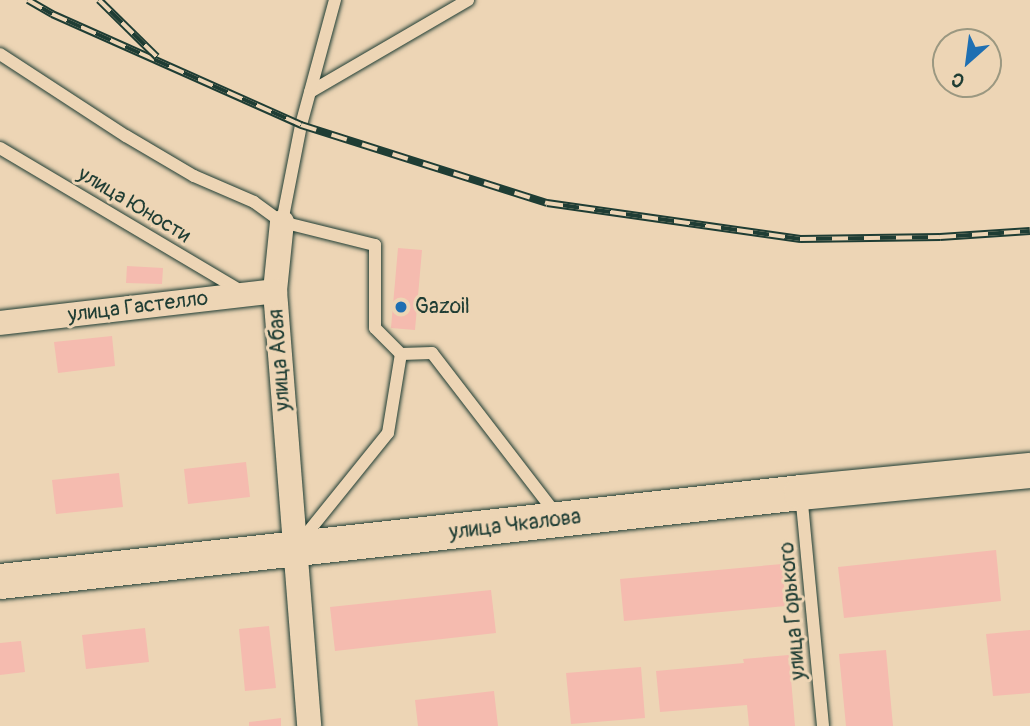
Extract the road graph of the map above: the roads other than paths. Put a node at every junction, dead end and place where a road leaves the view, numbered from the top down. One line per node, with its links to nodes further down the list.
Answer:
1 (335, 0): 4 (lane, улица Абая)
2 (468, 0): 4 (lane)
3 (0, 54): 6 (lane)
4 (310, 92): 6 (lane, улица Абая)
5 (0, 148): 8 (lane, улица Юности)
6 (282, 222): 7 (street, улица Абая); 10 (lane)
7 (275, 292): 8 (street, улица Гастелло); 14 (street, улица Абая)
8 (248, 295): 9 (street, улица Гастелло)
9 (0, 323)
10 (401, 354): 13 (lane); 14 (lane)
11 (1030, 470): 12 (main road, улица Чкалова)
12 (801, 492): 13 (main road, улица Чкалова); 17 (lane, улица Горького)
13 (561, 520): 14 (main road, улица Чкалова)
14 (293, 550): 15 (main road, улица Чкалова); 16 (street, улица Абая)
15 (0, 581)
16 (309, 726)
17 (823, 726)

